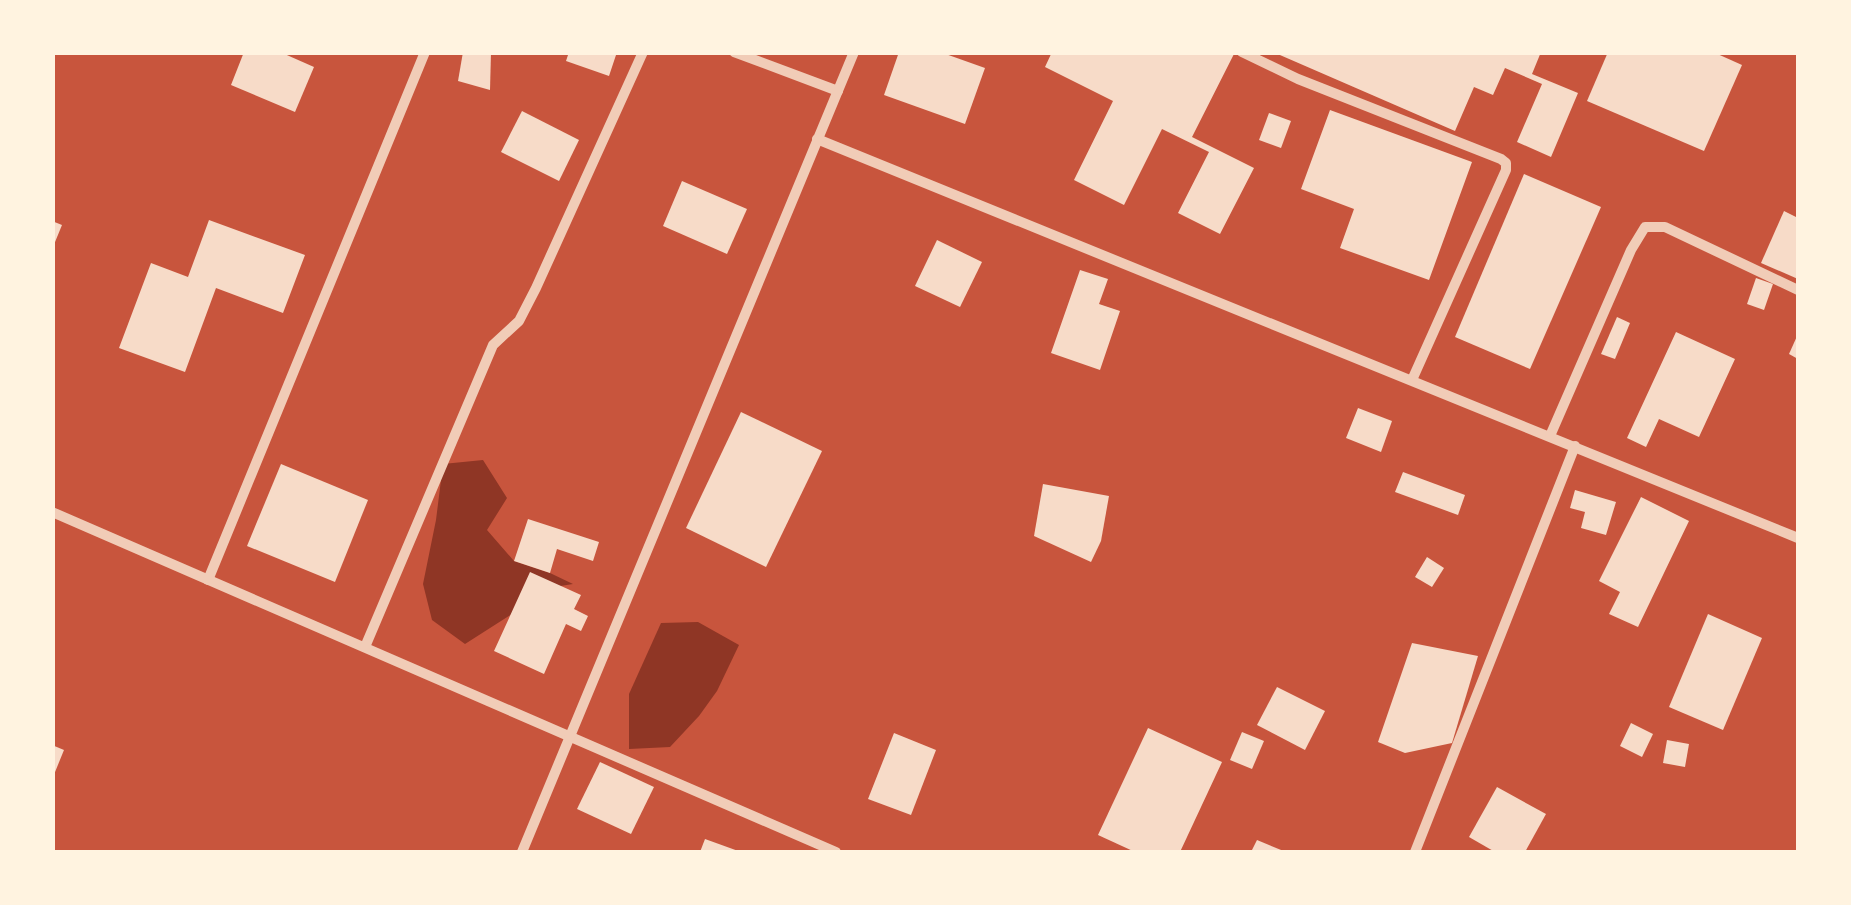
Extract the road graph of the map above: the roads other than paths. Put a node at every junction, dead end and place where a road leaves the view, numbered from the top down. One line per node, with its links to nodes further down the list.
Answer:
1 (425, 52): 14 (street)
2 (644, 52): 15 (street)
3 (734, 52): 6 (street)
4 (854, 52): 6 (street)
5 (1242, 52): 9 (street)
6 (838, 91): 7 (street)
7 (818, 139): 9 (street); 16 (street)
8 (1798, 290): 10 (street)
9 (1412, 380): 10 (street)
10 (1550, 436): 11 (street)
11 (1575, 446): 13 (street); 19 (street)
12 (52, 512): 14 (street)
13 (1798, 538)
14 (208, 580): 15 (street)
15 (365, 646): 16 (street)
16 (570, 738): 17 (street); 18 (street)
17 (522, 852)
18 (836, 852)
19 (1416, 852)

